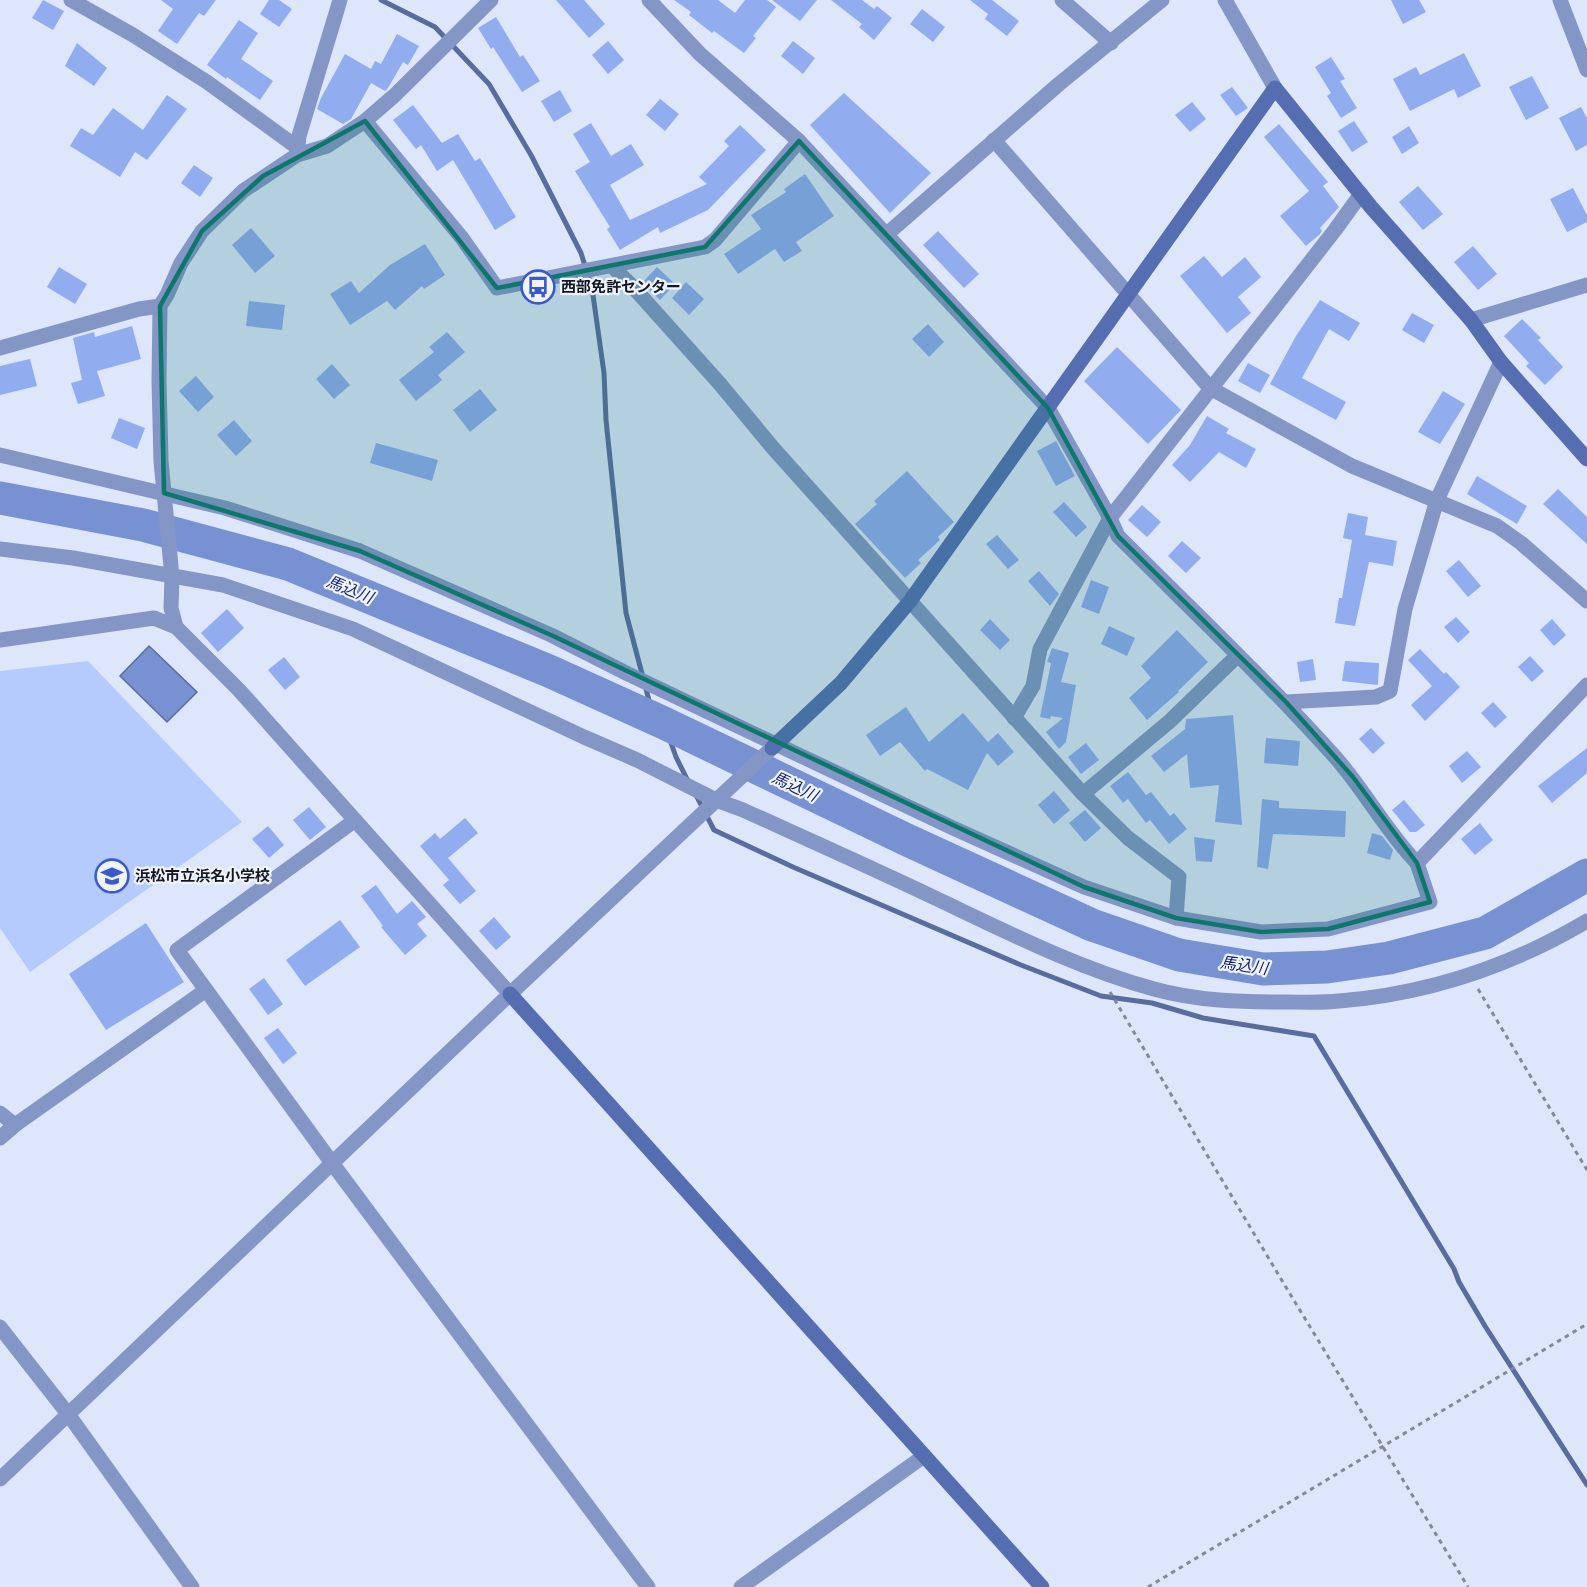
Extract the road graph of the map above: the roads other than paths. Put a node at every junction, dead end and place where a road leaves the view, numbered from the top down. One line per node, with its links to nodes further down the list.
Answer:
1 (71, 0): 15 (street)
2 (340, 0): 15 (street)
3 (491, 0): 12 (street)
4 (649, 0): 14 (street)
5 (1062, 0): 9 (street)
6 (1162, 0): 9 (street)
7 (1225, 0): 11 (street)
8 (1560, 0): 10 (street)
9 (1111, 43): 13 (street)
10 (1587, 70)
11 (1275, 88): 16 (street); 20 (street)
12 (365, 121): 15 (street); 18 (street)
13 (994, 140): 17 (street); 20 (street)
14 (799, 141): 17 (street); 18 (street)
15 (297, 151): 21 (street)
16 (1361, 194): 22 (street); 25 (street)
17 (887, 234): 26 (street)
18 (605, 267): 35 (street)
19 (1587, 285): 22 (street)
20 (1128, 293): 25 (street); 26 (street)
21 (160, 306): 23 (street); 29 (street)
22 (1472, 321): 24 (street)
23 (0, 348)
24 (1501, 362): 28 (street); 30 (street)
25 (1210, 388): 30 (street); 31 (street)
26 (1048, 408): 31 (street); 35 (street)
27 (0, 455): 29 (street)
28 (1587, 459)
29 (164, 493): 33 (street); 42 (street)
30 (1437, 500): 34 (street); 40 (street)
31 (1110, 518): 38 (street); 41 (street)
32 (0, 549): 33 (street)
33 (172, 577): 36 (street); 44 (street)
34 (1587, 601)
35 (910, 602): 41 (street); 42 (street)
36 (176, 627): 37 (street); 45 (street)
37 (0, 640)
38 (1237, 656): 40 (street); 43 (street)
39 (1587, 685): 46 (street)
40 (1286, 702): 46 (street)
41 (1014, 718): 43 (street)
42 (775, 746): 44 (street); 47 (street)
43 (1083, 794): 47 (street)
44 (718, 798): 48 (street); 50 (street)
45 (354, 821): 49 (street); 50 (street)
46 (1417, 863): 47 (street)
47 (1176, 918)
48 (1587, 921)
49 (206, 990): 52 (street); 54 (street)
50 (510, 994): 54 (street); 57 (street)
51 (0, 1113): 52 (street)
52 (15, 1125): 53 (street)
53 (0, 1138)
54 (332, 1163): 56 (street); 60 (street)
55 (0, 1327): 56 (street)
56 (68, 1414): 58 (street); 59 (street)
57 (924, 1456): 61 (street); 62 (street)
58 (0, 1479)
59 (192, 1587)
60 (648, 1587)
61 (741, 1587)
62 (1042, 1587)

